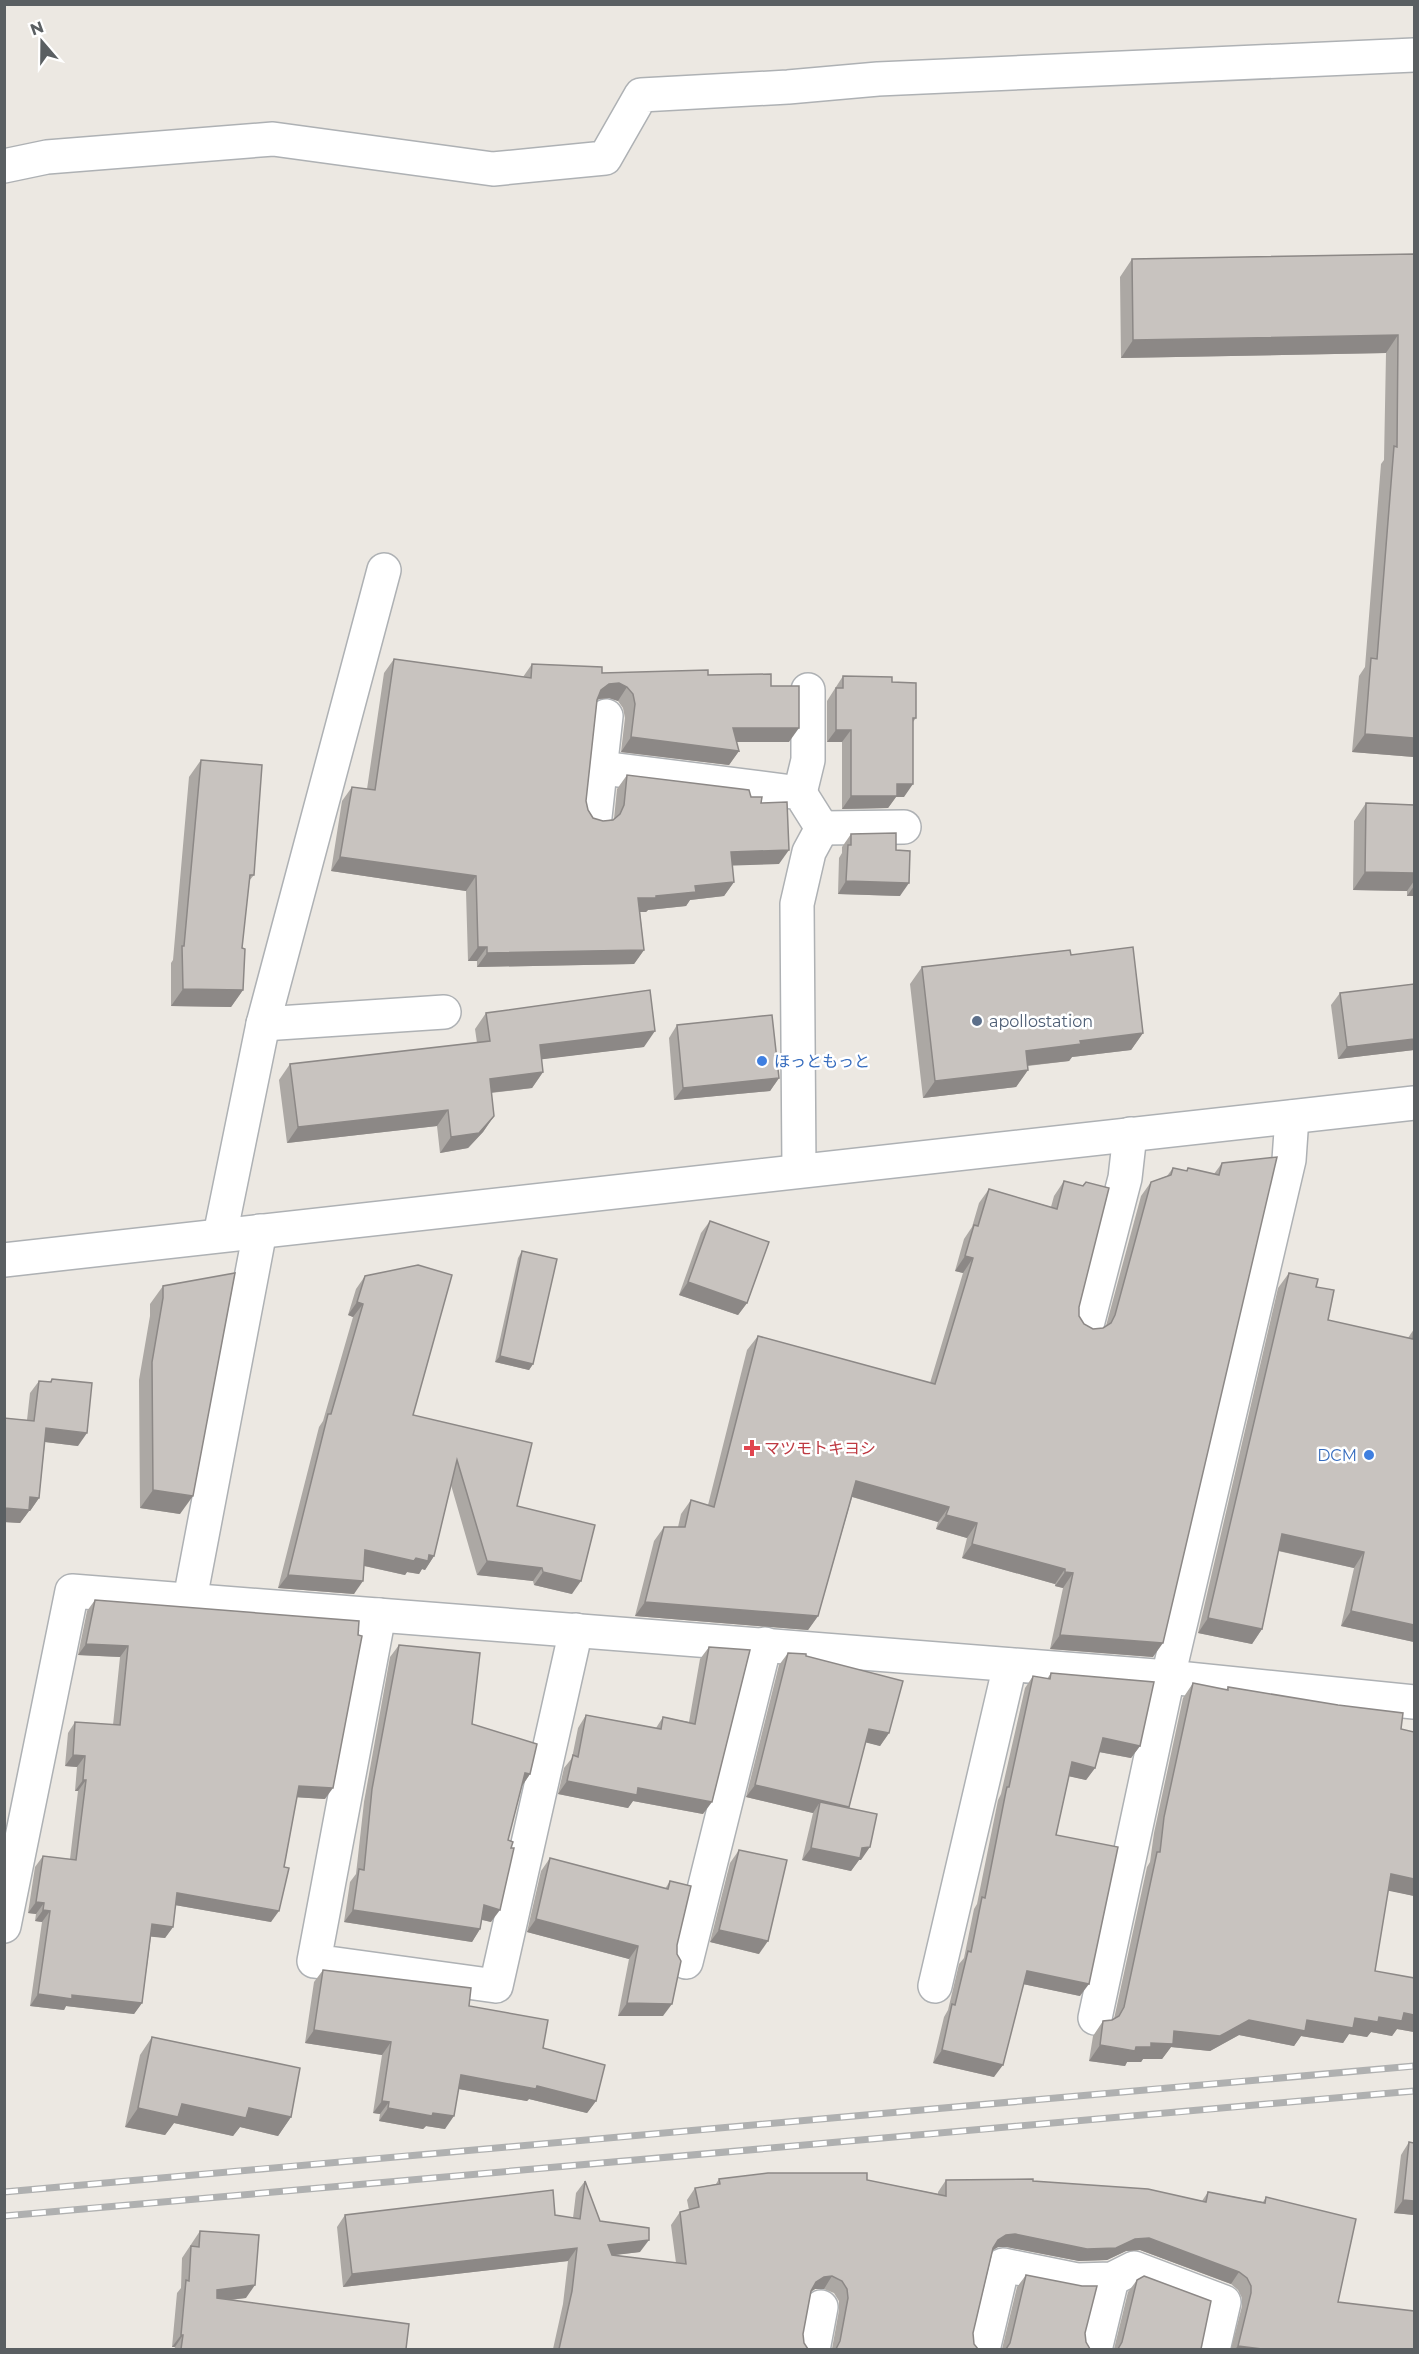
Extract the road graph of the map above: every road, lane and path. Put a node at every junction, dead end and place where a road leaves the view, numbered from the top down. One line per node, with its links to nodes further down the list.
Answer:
1 (1414, 55): 2 (street)
2 (4, 166)
3 (384, 570): 12 (street)
4 (808, 690): 7 (street)
5 (606, 716): 6 (street)
6 (602, 768): 7 (street); 8 (street)
7 (801, 793): 10 (street)
8 (595, 818)
9 (904, 827): 10 (street)
10 (822, 828): 16 (street)
11 (444, 1012): 12 (street)
12 (263, 1024): 18 (street)
13 (1414, 1103): 14 (street)
14 (1292, 1117): 15 (street); 26 (street)
15 (1130, 1134): 16 (street); 20 (street)
16 (799, 1170): 17 (street)
17 (260, 1231): 18 (street); 21 (street)
18 (220, 1236): 19 (street)
19 (4, 1260)
20 (1087, 1325)
21 (190, 1599): 22 (street); 28 (street)
22 (379, 1615): 23 (street); 23 (street)
23 (576, 1630): 24 (street)
24 (765, 1644): 25 (street); 29 (street)
25 (1010, 1665): 26 (street); 30 (street)
26 (1168, 1677): 27 (street); 31 (street)
27 (1414, 1702)
28 (4, 1926)
29 (686, 1962)
30 (935, 1986)
31 (1095, 2018)
32 (1112, 2278): 35 (street); 36 (street); 37 (street)
33 (821, 2307): 34 (street)
34 (813, 2349)
35 (983, 2349)
36 (1095, 2349)
37 (1213, 2349)

